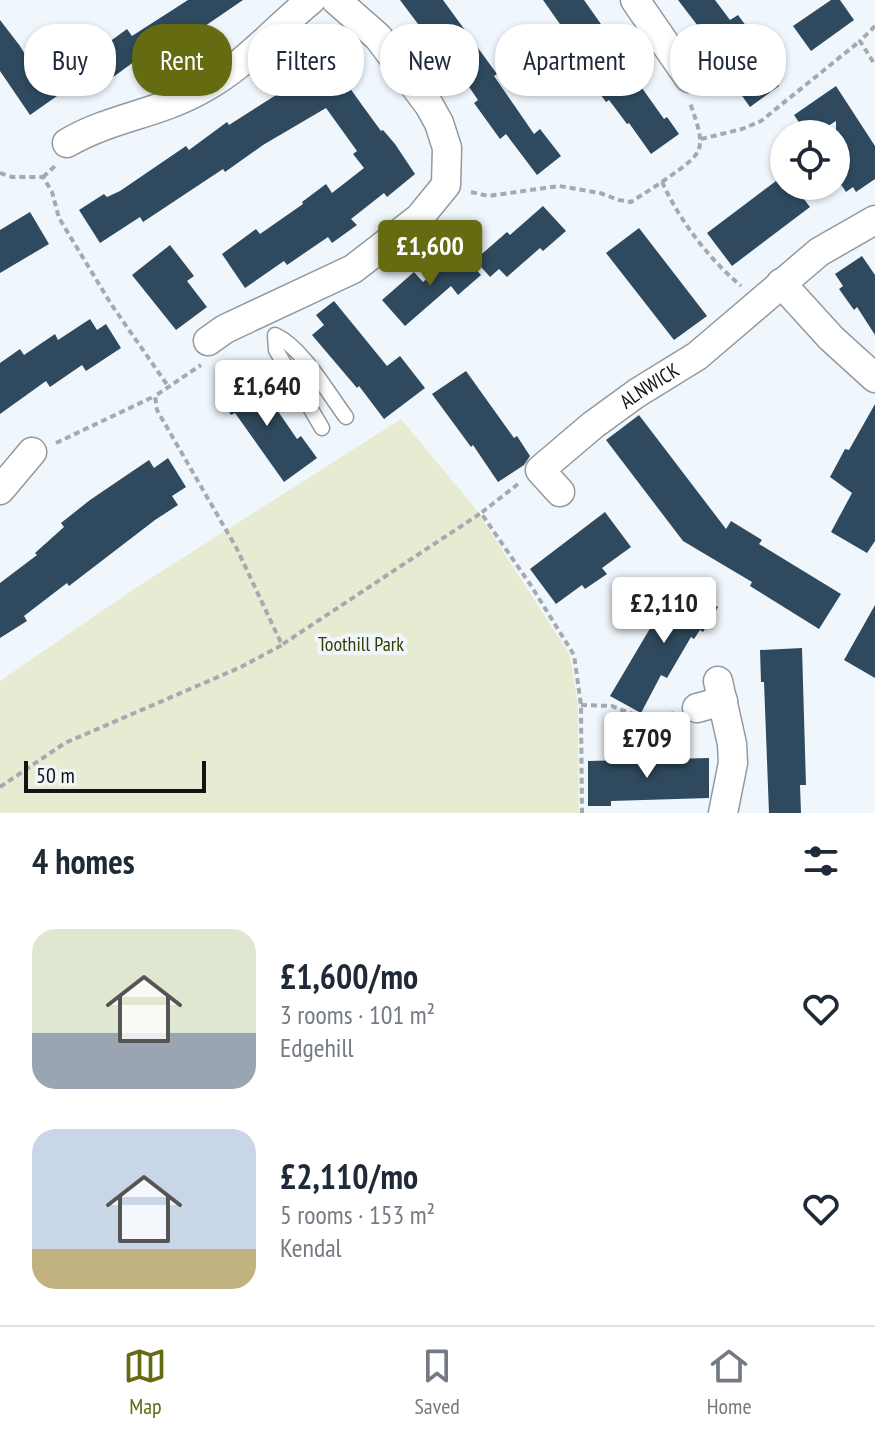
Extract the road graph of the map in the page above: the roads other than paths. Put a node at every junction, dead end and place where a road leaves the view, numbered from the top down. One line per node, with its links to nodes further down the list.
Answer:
1 (311, 0): 5 (street)
2 (336, 0): 8 (street)
3 (635, 0): 4 (street)
4 (670, 51)
5 (67, 143)
6 (875, 220): 7 (street, ALNWICK)
7 (771, 293): 10 (street); 14 (street, ALNWICK)
8 (270, 323): 9 (street); 11 (lane); 12 (lane)
9 (208, 341)
10 (875, 378)
11 (346, 417)
12 (322, 428)
13 (32, 452): 15 (street)
14 (560, 492)
15 (6, 499)
16 (713, 697): 17 (street)
17 (723, 813)

